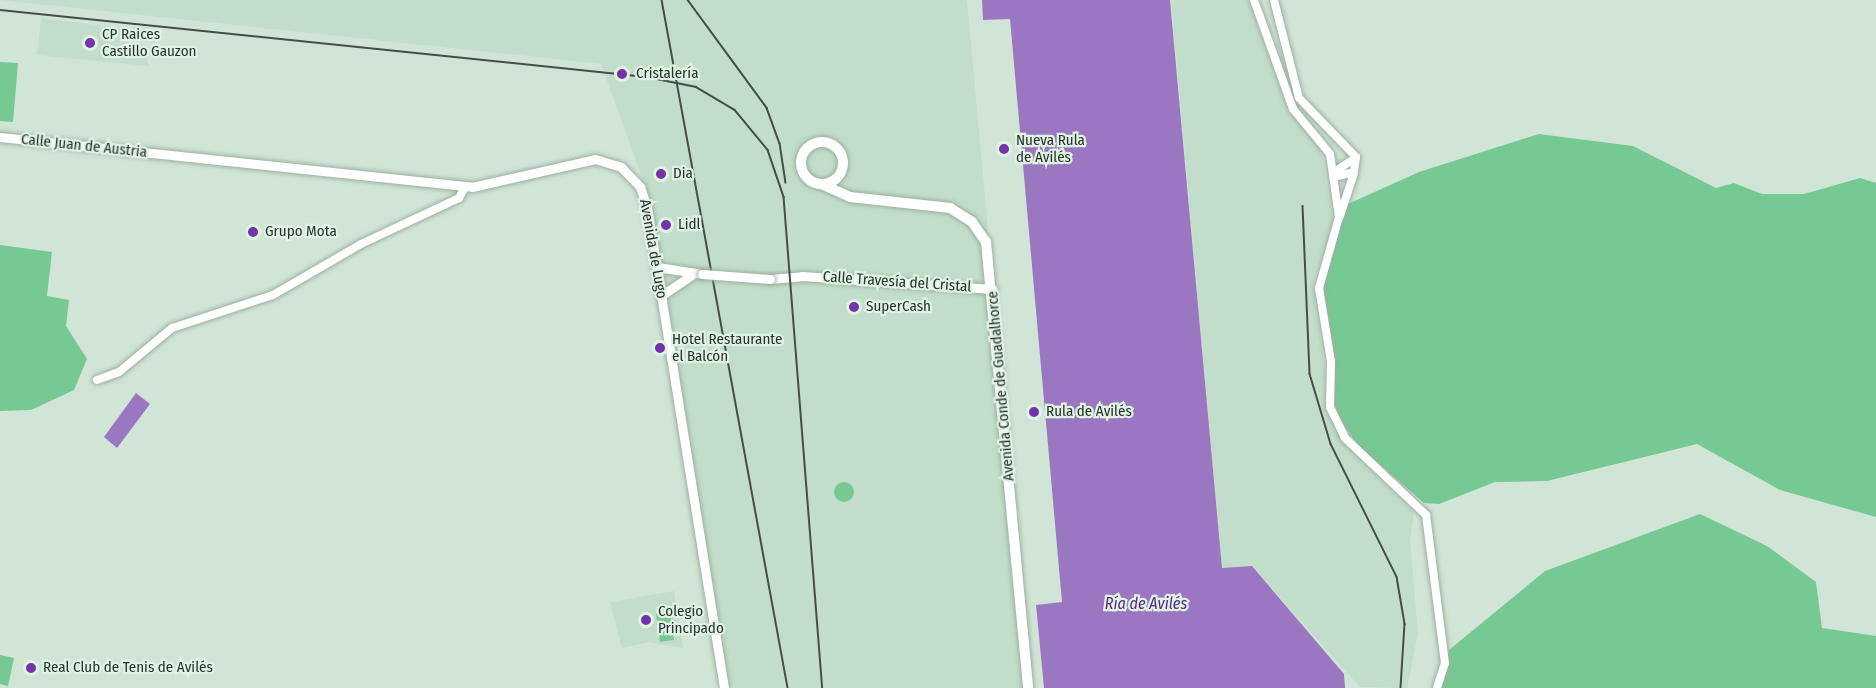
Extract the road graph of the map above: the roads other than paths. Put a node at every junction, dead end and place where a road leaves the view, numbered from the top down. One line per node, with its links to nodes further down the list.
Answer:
1 (1254, 0): 5 (street)
2 (1274, 0): 3 (street)
3 (1337, 134): 5 (street); 7 (street)
4 (0, 137): 6 (main road, Calle Juan de Austria)
5 (1325, 143): 9 (street)
6 (167, 156): 12 (main road, Avenida de Lugo)
7 (1356, 157): 8 (street); 9 (street)
8 (1354, 172): 9 (street); 14 (street)
9 (1333, 175): 14 (street)
10 (836, 177): 11 (highway); 11 (highway); 13 (highway)
11 (821, 184): 13 (highway, Avenida Conde de Guadalhorce)
12 (465, 187): 15 (main road, Avenida de Lugo); 21 (street)
13 (843, 194): 18 (highway, Avenida Conde de Guadalhorce)
14 (1339, 217): 24 (street)
15 (657, 267): 16 (main road, Calle Travesía del Cristal); 19 (main road, Avenida de Lugo)
16 (694, 274): 17 (main road); 18 (main road, Calle Travesía del Cristal, bridge); 19 (main road)
17 (676, 284): 19 (main road); 20 (main road)
18 (993, 289): 23 (highway, Avenida Conde de Guadalhorce)
19 (661, 293): 20 (main road, Avenida de Lugo)
20 (664, 313): 22 (main road, Avenida de Lugo)
21 (97, 380)
22 (724, 688)
23 (1028, 688)
24 (1437, 688)

